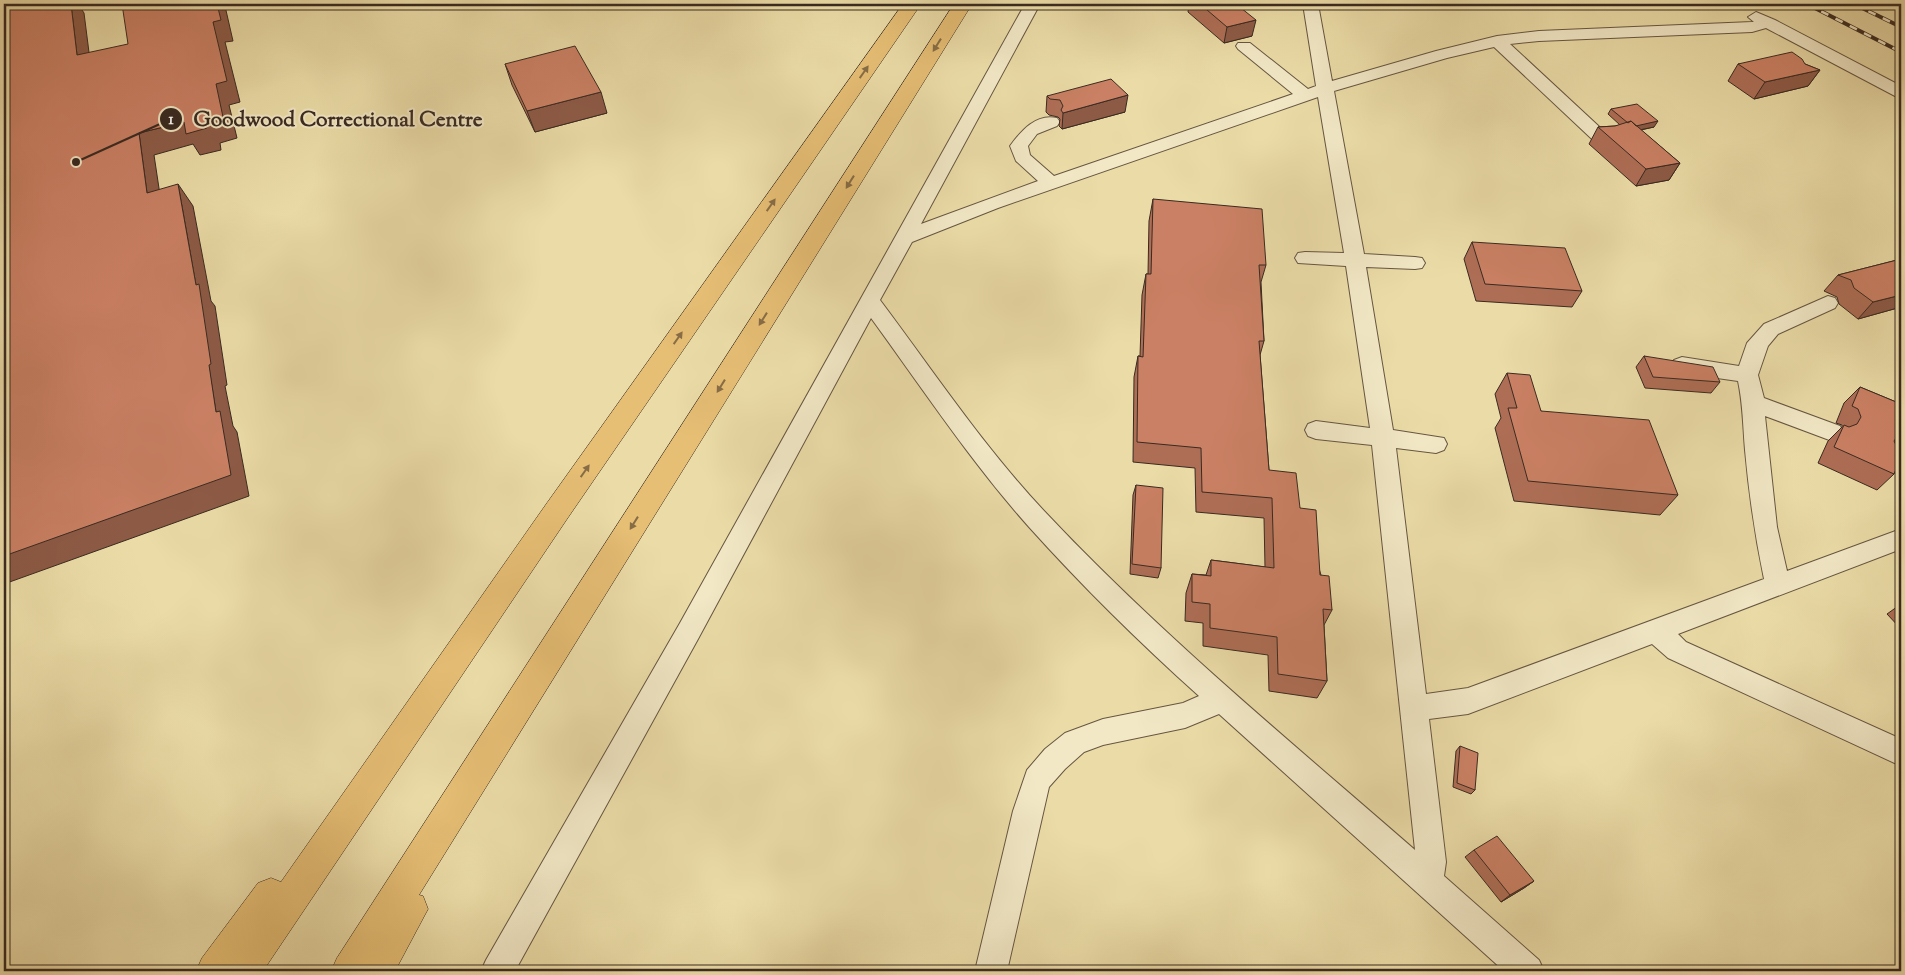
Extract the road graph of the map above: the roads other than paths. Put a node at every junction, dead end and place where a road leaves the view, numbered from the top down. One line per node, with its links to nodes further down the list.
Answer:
1 (912, 4): 29 (highway, one-way to 1)
2 (964, 4): 33 (highway, one-way to 33)
3 (1032, 4): 16 (street)
4 (1310, 4): 12 (street)
5 (1748, 12): 6 (street)
6 (1770, 24): 7 (street); 9 (street)
7 (1497, 41): 12 (street); 14 (street)
8 (1244, 46): 12 (street)
9 (1849, 66): 10 (street); 11 (street)
10 (1824, 71)
11 (1901, 92)
12 (1315, 93): 15 (street); 18 (street)
13 (1051, 122): 15 (street)
14 (1600, 136)
15 (1052, 184): 16 (street)
16 (903, 238): 20 (street)
17 (1305, 258): 18 (street)
18 (1355, 260): 19 (street); 27 (street)
19 (1415, 263)
20 (869, 300): 34 (street); 42 (street)
21 (1828, 303): 23 (street)
22 (1659, 361): 23 (street)
23 (1747, 375): 24 (street)
24 (1754, 403): 26 (street); 31 (street)
25 (1316, 430): 27 (street)
26 (1832, 432)
27 (1383, 438): 28 (street); 35 (street)
28 (1436, 444)
29 (557, 511): 38 (highway); 39 (highway)
30 (1901, 539): 31 (street)
31 (1778, 585): 32 (street)
32 (1656, 631): 35 (street); 36 (street)
33 (552, 654): 40 (highway); 41 (highway)
34 (1222, 699): 37 (street); 43 (street)
35 (1413, 709): 37 (street)
36 (1901, 752)
37 (1427, 882): 44 (street)
38 (215, 971)
39 (241, 971)
40 (350, 971)
41 (376, 971)
42 (497, 971)
43 (992, 971)
44 (1528, 971)

